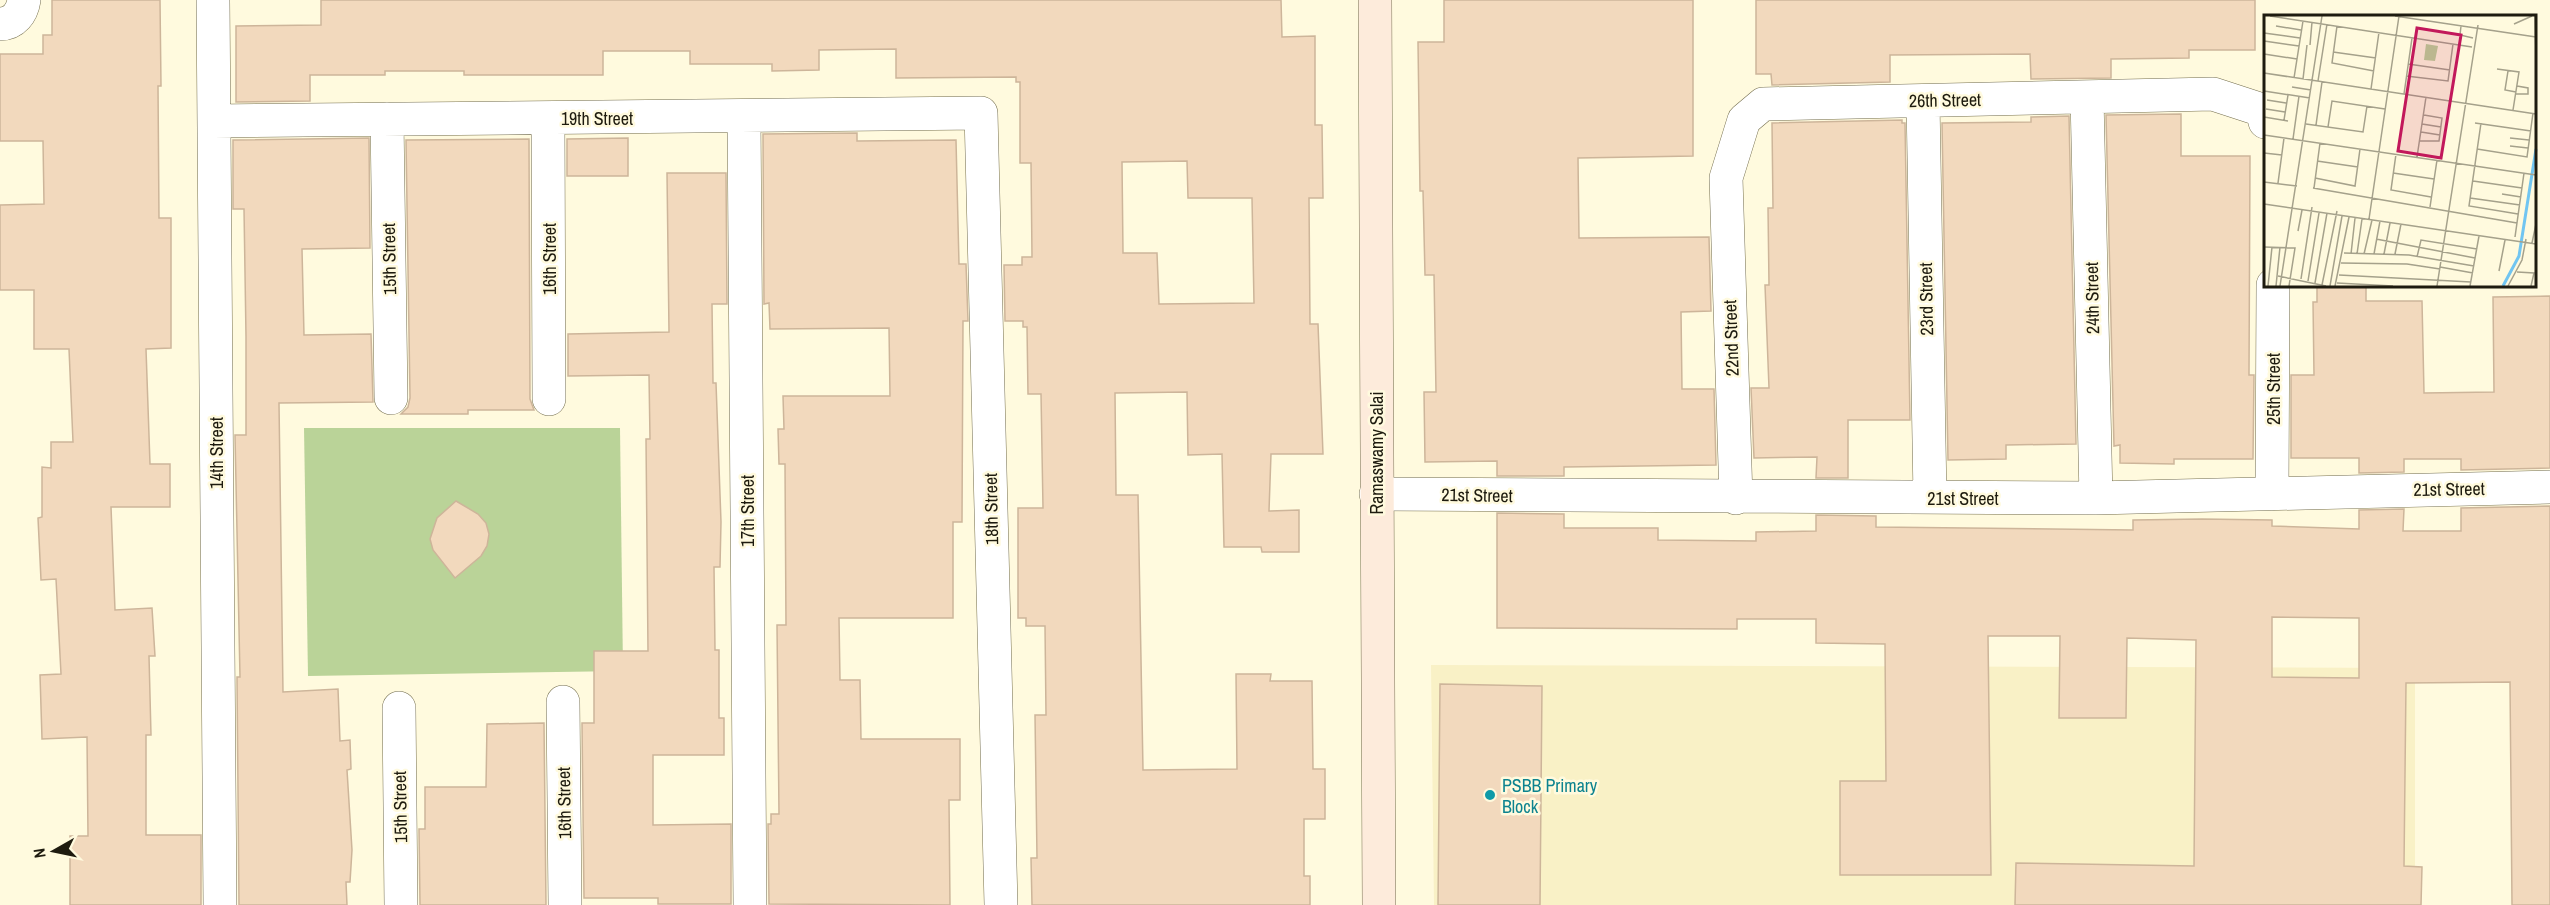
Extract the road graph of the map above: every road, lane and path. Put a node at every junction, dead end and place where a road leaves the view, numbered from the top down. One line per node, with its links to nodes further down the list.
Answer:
1 (24, 0): 4 (street)
2 (213, 0): 12 (street, 14th Street)
3 (1375, 0): 18 (street, Ramaswamy Salai)
4 (0, 24)
5 (2087, 97): 6 (street, 26th Street); 10 (street, 26th Street); 22 (street, 24th Street)
6 (1923, 101): 13 (street, 26th Street); 20 (street, 23rd Street)
7 (981, 113): 8 (street, 19th Street); 29 (street, 18th Street)
8 (744, 117): 9 (street, 19th Street); 28 (street, 17th Street)
9 (548, 118): 11 (street, 19th Street); 16 (street, 16th Street)
10 (2264, 118)
11 (387, 119): 12 (street, 19th Street); 15 (street, 15th Street)
12 (214, 121): 25 (street, 14th Street)
13 (1726, 178): 21 (street, 22nd Street)
14 (2273, 286): 19 (street, 25th Street)
15 (390, 398)
16 (549, 399)
17 (2550, 487): 19 (street, 21st Street)
18 (1376, 494): 21 (street, 21st Street); 30 (street, Ramaswamy Salai)
19 (2272, 494): 22 (street, 21st Street)
20 (1930, 497): 21 (street, 21st Street); 22 (street, 21st Street)
21 (1736, 498)
22 (2096, 498)
23 (563, 702): 27 (street, 16th Street)
24 (399, 708): 26 (street, 15th Street)
25 (220, 905)
26 (401, 905)
27 (565, 905)
28 (750, 905)
29 (1001, 905)
30 (1379, 905)

